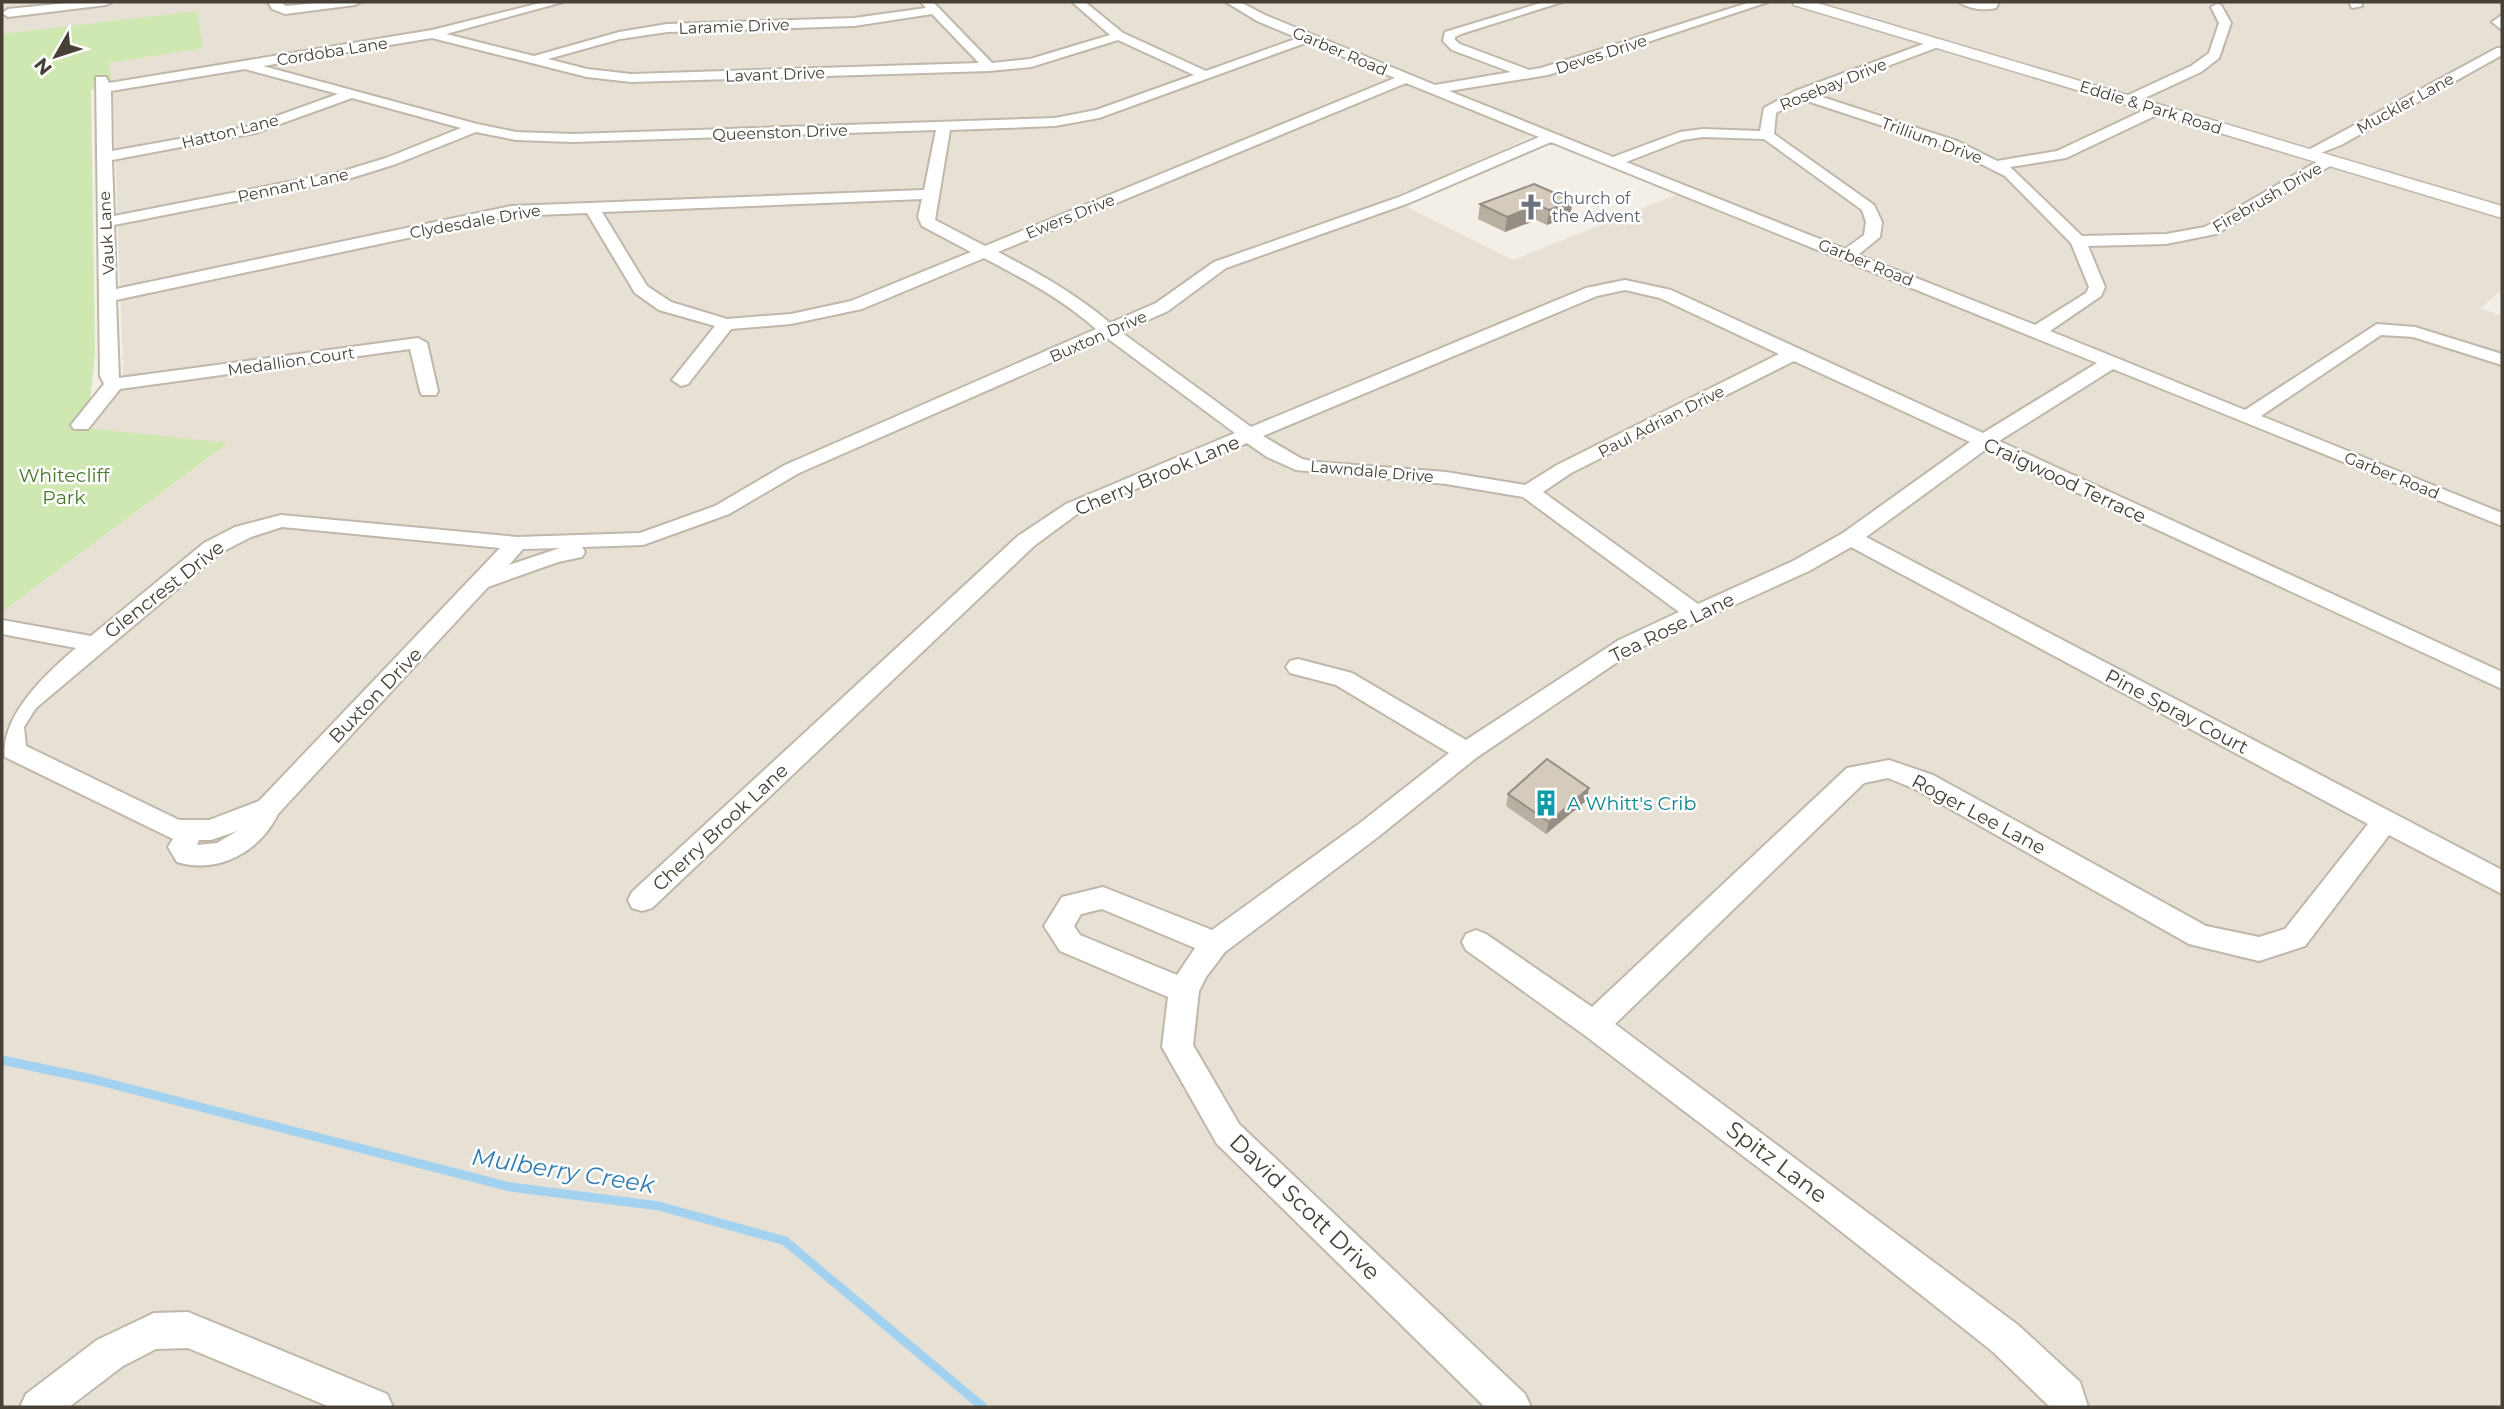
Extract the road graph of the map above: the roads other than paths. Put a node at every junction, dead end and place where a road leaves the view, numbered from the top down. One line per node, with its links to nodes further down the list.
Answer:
1 (106, 2): 14 (street)
2 (274, 2): 3 (street)
3 (355, 2)
4 (557, 2): 17 (street, Cordoba Lane)
5 (1078, 2): 18 (street)
6 (1231, 2): 19 (street, Garber Road)
7 (1556, 2): 25 (street)
8 (1762, 2): 25 (street, Deves Drive)
9 (1799, 2): 20 (street, Eddie & Park Road)
10 (1965, 2): 11 (street)
11 (1993, 2)
12 (931, 6): 22 (street, Laramie Drive); 24 (street)
13 (2217, 7): 32 (street)
14 (8, 12)
15 (2502, 19): 16 (street)
16 (2502, 26)
17 (432, 34): 22 (street, Lavant Drive); 23 (street, Cordoba Lane)
18 (1119, 36): 24 (street, Lavant Drive); 26 (street)
19 (1308, 38): 26 (street, Queenston Drive); 27 (street, Garber Road)
20 (1937, 43): 31 (street, Rosebay Drive); 32 (street, Eddie & Park Road)
21 (2501, 51): 38 (street, Muckler Lane)
22 (536, 59): 24 (street, Lavant Drive)
23 (247, 65): 28 (street, Cordoba Lane); 30 (street, Queenston Drive)
24 (989, 67)
25 (1529, 74): 29 (street, Deves Drive)
26 (1205, 75): 34 (street, Queenston Drive)
27 (1406, 78): 29 (street, Garber Road); 48 (street, Ewers Drive)
28 (103, 84): 39 (street, Vauk Lane)
29 (1436, 89): 37 (street, Garber Road)
30 (354, 93): 35 (street, Queenston Drive); 39 (street, Hatton Lane)
31 (1800, 94): 36 (street, Rosebay Drive); 42 (street, Trillium Drive)
32 (2129, 100): 33 (street, Eddie & Park Road)
33 (2158, 109): 38 (street, Eddie & Park Road); 42 (street)
34 (944, 127): 35 (street, Queenston Drive); 43 (street, Lawndale Drive)
35 (475, 128): 46 (street, Pennant Lane)
36 (1767, 135): 40 (street); 49 (street, Rosebay Drive)
37 (1552, 136): 40 (street, Garber Road); 53 (street, Buxton Drive)
38 (2308, 154): 41 (street, Eddie & Park Road)
39 (103, 157): 46 (street, Vauk Lane)
40 (1615, 160): 49 (street, Garber Road)
41 (2330, 160): 45 (street, Eddie & Park Road); 47 (street, Firebrush Drive)
42 (1998, 165): 47 (street, Trillium Drive)
43 (932, 194): 44 (street, Clydesdale Drive); 48 (street, Lawndale Drive)
44 (591, 207): 51 (street, Clydesdale Drive); 52 (street, Ewers Drive)
45 (2502, 212)
46 (106, 222): 51 (street, Vauk Lane)
47 (2078, 241): 54 (street, Trillium Drive)
48 (982, 252): 52 (street, Ewers Drive); 53 (street, Lawndale Drive)
49 (1847, 255): 54 (street, Garber Road)
50 (1625, 285): 55 (street, Craigwood Terrace); 63 (street, Cherry Brook Lane)
51 (109, 296): 59 (street, Vauk Lane)
52 (726, 324): 58 (street)
53 (1110, 331): 63 (street, Lawndale Drive); 68 (street, Buxton Drive)
54 (2038, 331): 57 (street, Garber Road)
55 (1795, 354): 64 (street, Craigwood Terrace); 65 (street, Paul Adrian Drive)
56 (2502, 360): 61 (street)
57 (2112, 362): 61 (street, Garber Road); 64 (street, Tea Rose Lane)
58 (681, 380)
59 (114, 384): 60 (street, Medallion Court); 62 (street)
60 (429, 391)
61 (2247, 417): 66 (street, Garber Road)
62 (81, 425)
63 (1250, 436): 65 (street, Lawndale Drive); 80 (street, Cherry Brook Lane)
64 (1983, 442): 67 (street, Tea Rose Lane); 75 (street, Craigwood Terrace)
65 (1529, 492): 71 (street, Lawndale Drive)
66 (2502, 520)
67 (1851, 538): 71 (street, Tea Rose Lane); 78 (street, Pine Spray Court)
68 (643, 539): 69 (street, Buxton Drive); 70 (street, Buxton Drive)
69 (517, 543): 70 (street, Buxton Drive); 73 (street, Glencrest Drive)
70 (482, 583): 76 (street, Buxton Drive)
71 (1695, 613): 77 (street, Tea Rose Lane)
72 (2, 627): 73 (street)
73 (93, 644): 76 (street, Glencrest Drive)
74 (1298, 667): 77 (street)
75 (2502, 681)
76 (12, 726)
77 (1467, 752): 82 (street, Tea Rose Lane)
78 (2385, 821): 79 (street, Pine Spray Court); 83 (street, Roger Lee Lane)
79 (2502, 883)
80 (642, 900)
81 (1476, 942): 83 (street, Spitz Lane)
82 (1198, 968): 87 (street, David Scott Drive)
83 (1594, 1025): 84 (street, Spitz Lane)
84 (2068, 1401)
85 (39, 1407): 86 (street)
86 (374, 1407)
87 (1512, 1407)

